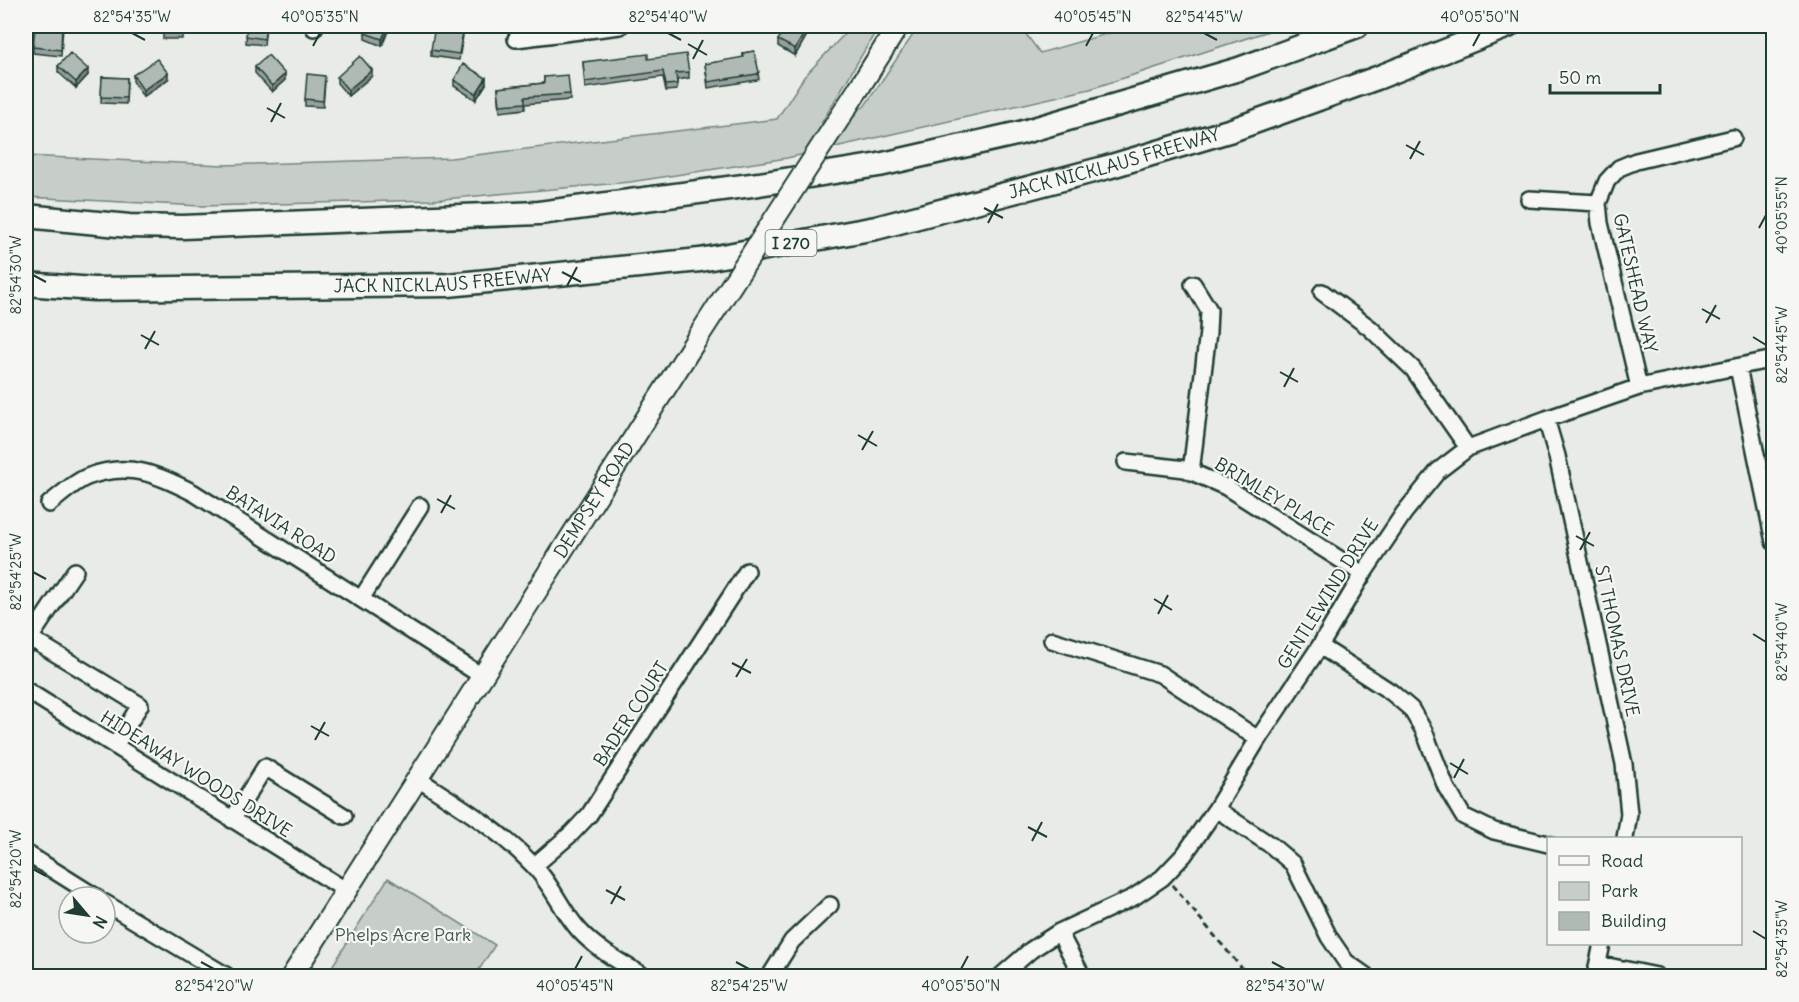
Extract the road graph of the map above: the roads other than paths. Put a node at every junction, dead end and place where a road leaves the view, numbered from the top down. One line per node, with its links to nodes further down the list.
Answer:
1 (620, 26): 5 (street)
2 (898, 26): 30 (main road, DEMPSEY ROAD, bridge)
3 (1357, 26): 9 (highway)
4 (1508, 26): 10 (highway, JACK NICKLAUS FREEWAY / I 270)
5 (516, 39)
6 (1733, 138): 8 (street, GATESHEAD WAY)
7 (1529, 200): 8 (street)
8 (1598, 203): 15 (street, GATESHEAD WAY)
9 (26, 216)
10 (26, 284)
11 (1193, 284): 19 (street)
12 (1322, 292): 17 (street)
13 (1773, 359): 14 (street, GENTLEWIND DRIVE)
14 (1738, 367): 15 (street, GENTLEWIND DRIVE); 22 (street)
15 (1639, 387): 16 (street, GENTLEWIND DRIVE)
16 (1546, 418): 17 (street, GENTLEWIND DRIVE); 38 (street, ST THOMAS DRIVE)
17 (1468, 448): 25 (street, GENTLEWIND DRIVE)
18 (1126, 462): 19 (street, BRIMLEY PLACE)
19 (1191, 472): 25 (street, BRIMLEY PLACE)
20 (49, 504): 26 (street, BATAVIA ROAD)
21 (420, 506): 26 (street)
22 (1773, 542)
23 (75, 571): 28 (street)
24 (747, 571): 41 (street, BADER COURT)
25 (1363, 574): 29 (street, GENTLEWIND DRIVE)
26 (361, 599): 30 (street, BATAVIA ROAD)
27 (1052, 640): 32 (street)
28 (28, 642): 33 (street)
29 (1320, 646): 32 (street, GENTLEWIND DRIVE); 39 (street)
30 (482, 676): 34 (main road, DEMPSEY ROAD)
31 (26, 690): 33 (street, HIDEAWAY WOODS DRIVE)
32 (1258, 739): 35 (street, GENTLEWIND DRIVE)
33 (115, 746): 37 (street, HIDEAWAY WOODS DRIVE)
34 (418, 779): 41 (street); 43 (main road, DEMPSEY ROAD)
35 (1216, 809): 46 (street, GENTLEWIND DRIVE); 55 (street)
36 (344, 816): 37 (street)
37 (232, 820): 43 (street, HIDEAWAY WOODS DRIVE)
38 (1625, 837)
39 (1547, 844)
40 (26, 853): 42 (street)
41 (534, 866): 49 (street)
42 (77, 885)
43 (346, 891): 51 (main road, DEMPSEY ROAD)
44 (830, 905): 52 (street)
45 (117, 910): 50 (street)
46 (1059, 932): 53 (street, GENTLEWIND DRIVE); 54 (street)
47 (1602, 945): 48 (street)
48 (1596, 970): 56 (street)
49 (642, 975)
50 (226, 976)
51 (292, 976)
52 (770, 976)
53 (1001, 976)
54 (1082, 976)
55 (1366, 976)
56 (1657, 976)

